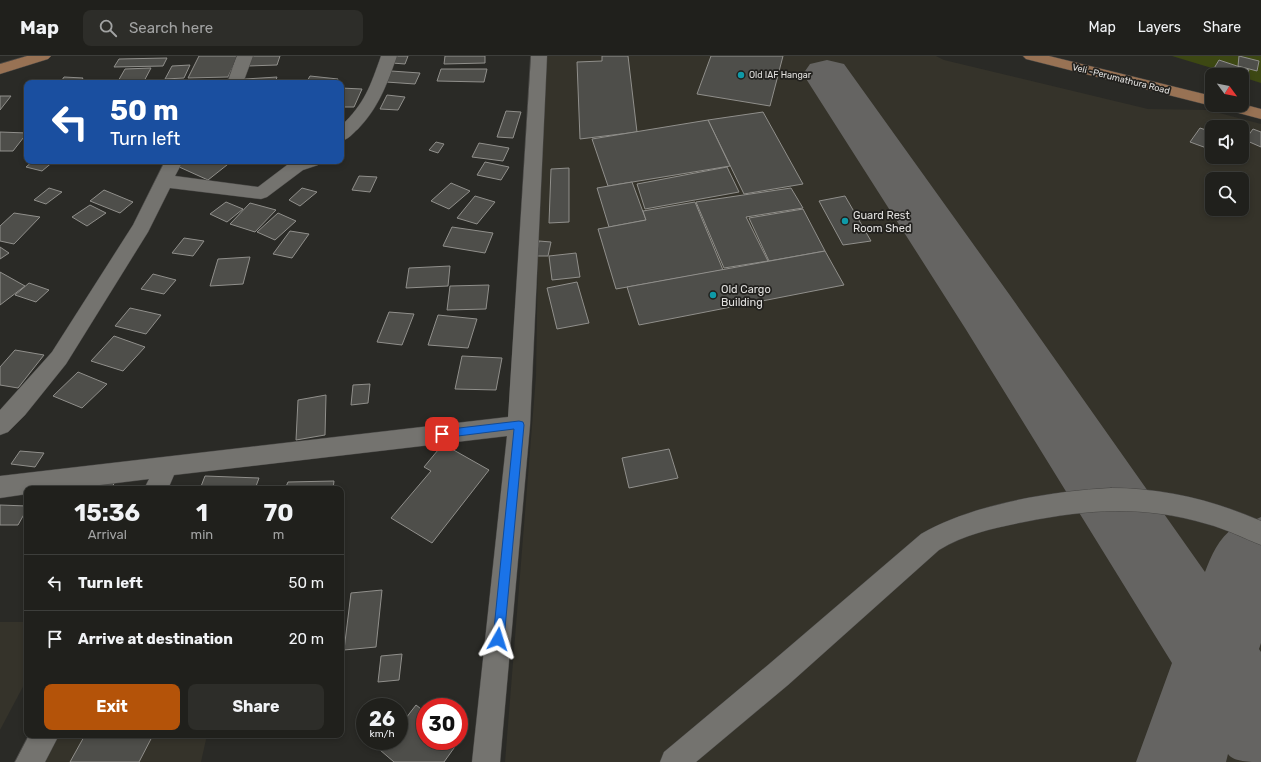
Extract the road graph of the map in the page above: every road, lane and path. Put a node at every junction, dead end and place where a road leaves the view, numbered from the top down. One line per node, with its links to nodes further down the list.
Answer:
1 (20, 56): 8 (main road)
2 (43, 56): 9 (main road)
3 (245, 56): 10 (street)
4 (389, 56): 17 (street)
5 (539, 56): 22 (street)
6 (1031, 56): 13 (main road, Veli -Perumathura Road)
7 (1076, 56): 11 (main road)
8 (0, 62)
9 (0, 69)
10 (236, 80)
11 (1205, 88)
12 (1249, 99): 14 (main road)
13 (1205, 100)
14 (1261, 102)
15 (1249, 111): 16 (main road)
16 (1261, 114)
17 (344, 133)
18 (173, 164): 20 (street)
19 (304, 164): 20 (street)
20 (164, 182): 21 (street)
21 (0, 425)
22 (519, 425): 23 (street); 29 (street)
23 (166, 466): 24 (street); 25 (street)
24 (157, 486)
25 (0, 487)
26 (1261, 533): 30 (street)
27 (43, 738): 28 (street)
28 (29, 762)
29 (486, 762)
30 (674, 762)

